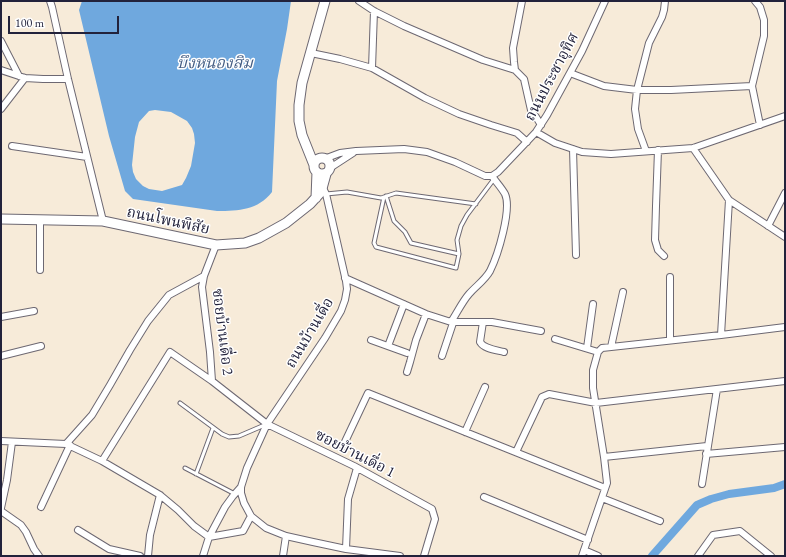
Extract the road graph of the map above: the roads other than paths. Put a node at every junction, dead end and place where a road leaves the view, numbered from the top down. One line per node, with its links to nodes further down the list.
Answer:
1 (50, 1): 17 (street)
2 (326, 1): 10 (street)
3 (359, 1): 8 (street)
4 (522, 1): 13 (street)
5 (605, 1): 14 (street, ถนนประชาอุทิศ)
6 (665, 1): 19 (street)
7 (754, 1): 18 (street)
8 (374, 11): 11 (street); 13 (street)
9 (1, 41): 15 (street)
10 (311, 53): 11 (street); 26 (street)
11 (372, 68): 25 (street)
12 (1, 70): 15 (street)
13 (515, 70): 22 (street)
14 (570, 73): 19 (street); 22 (street, ถนนประชาอุทิศ)
15 (19, 76): 16 (street)
16 (25, 78): 17 (street); 20 (street)
17 (68, 79): 33 (street)
18 (752, 86): 19 (street); 23 (street)
19 (637, 90): 32 (street)
20 (1, 109)
21 (785, 116): 23 (street)
22 (541, 125): 24 (street, ถนนประชาอุทิศ)
23 (760, 125): 28 (street)
24 (536, 132): 25 (street, ถนนประชาอุทิศ); 29 (street)
25 (527, 142): 37 (street, ถนนประชาอุทิศ)
26 (305, 144): 34 (street); 36 (street)
27 (12, 146): 33 (street)
28 (693, 148): 30 (street); 42 (street)
29 (573, 149): 32 (street); 51 (street)
30 (658, 150): 32 (street); 52 (street)
31 (356, 151): 34 (street); 35 (street); 37 (street)
32 (646, 151)
33 (87, 157): 46 (street)
34 (323, 158): 35 (street); 36 (street)
35 (328, 171): 36 (street); 38 (street, ถนนโพนพิสัย)
36 (316, 172): 38 (street, ถนนบ้านเดื่อ); 41 (street)
37 (493, 178): 43 (lane); 63 (street)
38 (324, 191): 40 (lane); 41 (street, ถนนโพนพิสัย); 56 (street, ถนนบ้านเดื่อ)
39 (785, 193): 47 (street)
40 (385, 197): 43 (lane); 50 (lane); 50 (lane)
41 (316, 198): 49 (street, ถนนโพนพิสัย)
42 (729, 200): 47 (street); 67 (street)
43 (476, 204): 50 (lane)
44 (1, 219): 45 (street, ถนนโพนพิสัย)
45 (40, 219): 46 (street, ถนนโพนพิสัย); 53 (street)
46 (102, 221): 49 (street, ถนนโพนพิสัย)
47 (768, 226): 48 (street)
48 (785, 237)
49 (216, 246): 54 (street, ซอยบ้านเดื่อ 2)
50 (459, 254)
51 (576, 255)
52 (664, 256)
53 (40, 270)
54 (204, 276): 81 (street, ซอยบ้านเดื่อ 2); 92 (street)
55 (670, 277): 70 (street)
56 (345, 278): 58 (street); 87 (street, ถนนบ้านเดื่อ)
57 (623, 292): 73 (street)
58 (404, 304): 61 (street); 72 (street)
59 (593, 304): 74 (street)
60 (34, 311): 62 (street)
61 (426, 314): 63 (street); 80 (street)
62 (1, 317)
63 (452, 322): 64 (street); 79 (street)
64 (483, 322): 66 (street); 75 (street)
65 (785, 327): 67 (street)
66 (541, 332)
67 (721, 335): 70 (street)
68 (556, 339): 74 (street)
69 (371, 340): 72 (street)
70 (670, 340): 73 (street)
71 (41, 346): 78 (street)
72 (388, 346): 77 (street)
73 (612, 346): 76 (street)
74 (587, 348): 76 (street)
75 (504, 352)
76 (598, 352): 86 (street)
77 (407, 353)
78 (1, 356)
79 (442, 356)
80 (407, 372)
81 (212, 381): 87 (street, ซอยบ้านเดื่อ 2); 99 (street)
82 (785, 381): 84 (street)
83 (485, 387): 89 (street)
84 (717, 389): 86 (street); 94 (street)
85 (180, 403): 88 (lane)
86 (596, 403): 96 (street); 98 (street)
87 (266, 424): 88 (lane); 101 (street, ซอยบ้านเดื่อ 1); 104 (street, ถนนบ้านเดื่อ)
88 (213, 428): 102 (lane)
89 (465, 432): 93 (street); 96 (street)
90 (1, 441): 91 (street)
91 (12, 442): 92 (street); 111 (street)
92 (68, 444): 99 (street); 110 (street)
93 (343, 446)
94 (708, 446): 97 (street); 98 (street)
95 (785, 447): 97 (street)
96 (516, 452): 105 (street)
97 (706, 454): 103 (street)
98 (604, 457): 105 (street)
99 (102, 461): 107 (street)
100 (185, 468): 102 (lane)
101 (357, 468): 119 (street); 127 (street, ซอยบ้านเดื่อ 1)
102 (196, 474): 106 (lane)
103 (702, 484)
104 (241, 487): 106 (street); 113 (street)
105 (605, 488): 109 (street)
106 (235, 494): 117 (street)
107 (160, 495): 117 (street); 123 (street)
108 (484, 497): 118 (street)
109 (602, 498): 114 (street); 118 (street)
110 (41, 506)
111 (1, 508)
112 (1, 511): 121 (street)
113 (251, 516): 116 (street); 117 (street)
114 (660, 521)
115 (78, 530): 122 (street)
116 (286, 536): 119 (street); 125 (street)
117 (208, 537): 124 (street)
118 (588, 540): 120 (street)
119 (346, 549): 126 (street)
120 (583, 553): 128 (street)
121 (39, 556)
122 (140, 556)
123 (148, 556)
124 (203, 556)
125 (283, 556)
126 (400, 556)
127 (424, 556)
128 (598, 556)
129 (698, 556): 130 (street)
130 (771, 556)

